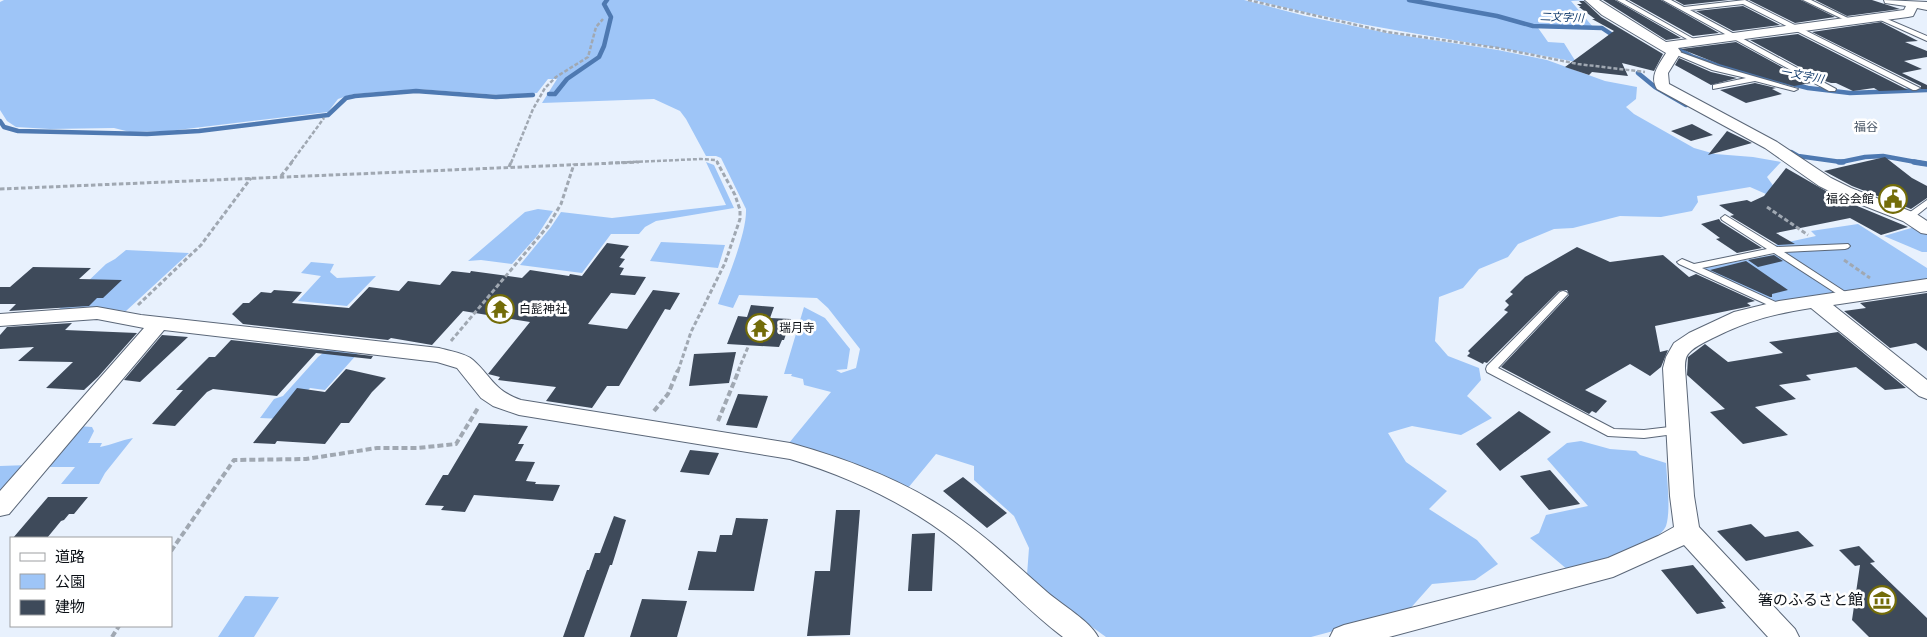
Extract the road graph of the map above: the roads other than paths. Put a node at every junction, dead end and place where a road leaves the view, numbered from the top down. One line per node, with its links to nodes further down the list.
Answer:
1 (1592, 0): 16 (street)
2 (1620, 0): 15 (lane)
3 (1666, 0): 9 (lane)
4 (1806, 0): 11 (lane)
5 (1890, 0): 7 (street)
6 (1742, 1): 9 (lane); 12 (lane)
7 (1913, 5): 8 (street); 10 (street)
8 (1927, 6)
9 (1683, 9): 13 (lane)
10 (1878, 17): 11 (street); 14 (lane)
11 (1851, 21): 12 (street)
12 (1797, 28): 13 (street); 19 (lane)
13 (1736, 37): 15 (street); 21 (lane)
14 (1927, 39)
15 (1696, 42): 16 (street)
16 (1670, 49): 17 (lane); 23 (street)
17 (1754, 79): 18 (lane); 20 (lane)
18 (1716, 87)
19 (1916, 88)
20 (1794, 89)
21 (1832, 90)
22 (1927, 203): 23 (lane)
23 (1909, 217): 25 (street)
24 (1725, 218): 27 (lane)
25 (1927, 229)
26 (1845, 246): 27 (lane)
27 (1777, 250): 29 (lane); 32 (lane)
28 (1682, 262): 29 (lane)
29 (1692, 267): 34 (lane)
30 (1927, 285): 32 (street)
31 (1563, 294): 38 (lane)
32 (1848, 297): 33 (street)
33 (1816, 302): 34 (street); 37 (street)
34 (1779, 308): 38 (street)
35 (0, 320): 36 (street)
36 (159, 323): 39 (street); 41 (street)
37 (1927, 391)
38 (1678, 430): 40 (street)
39 (0, 507)
40 (1687, 531): 42 (street); 43 (street)
41 (1084, 637)
42 (1344, 637)
43 (1785, 637)

